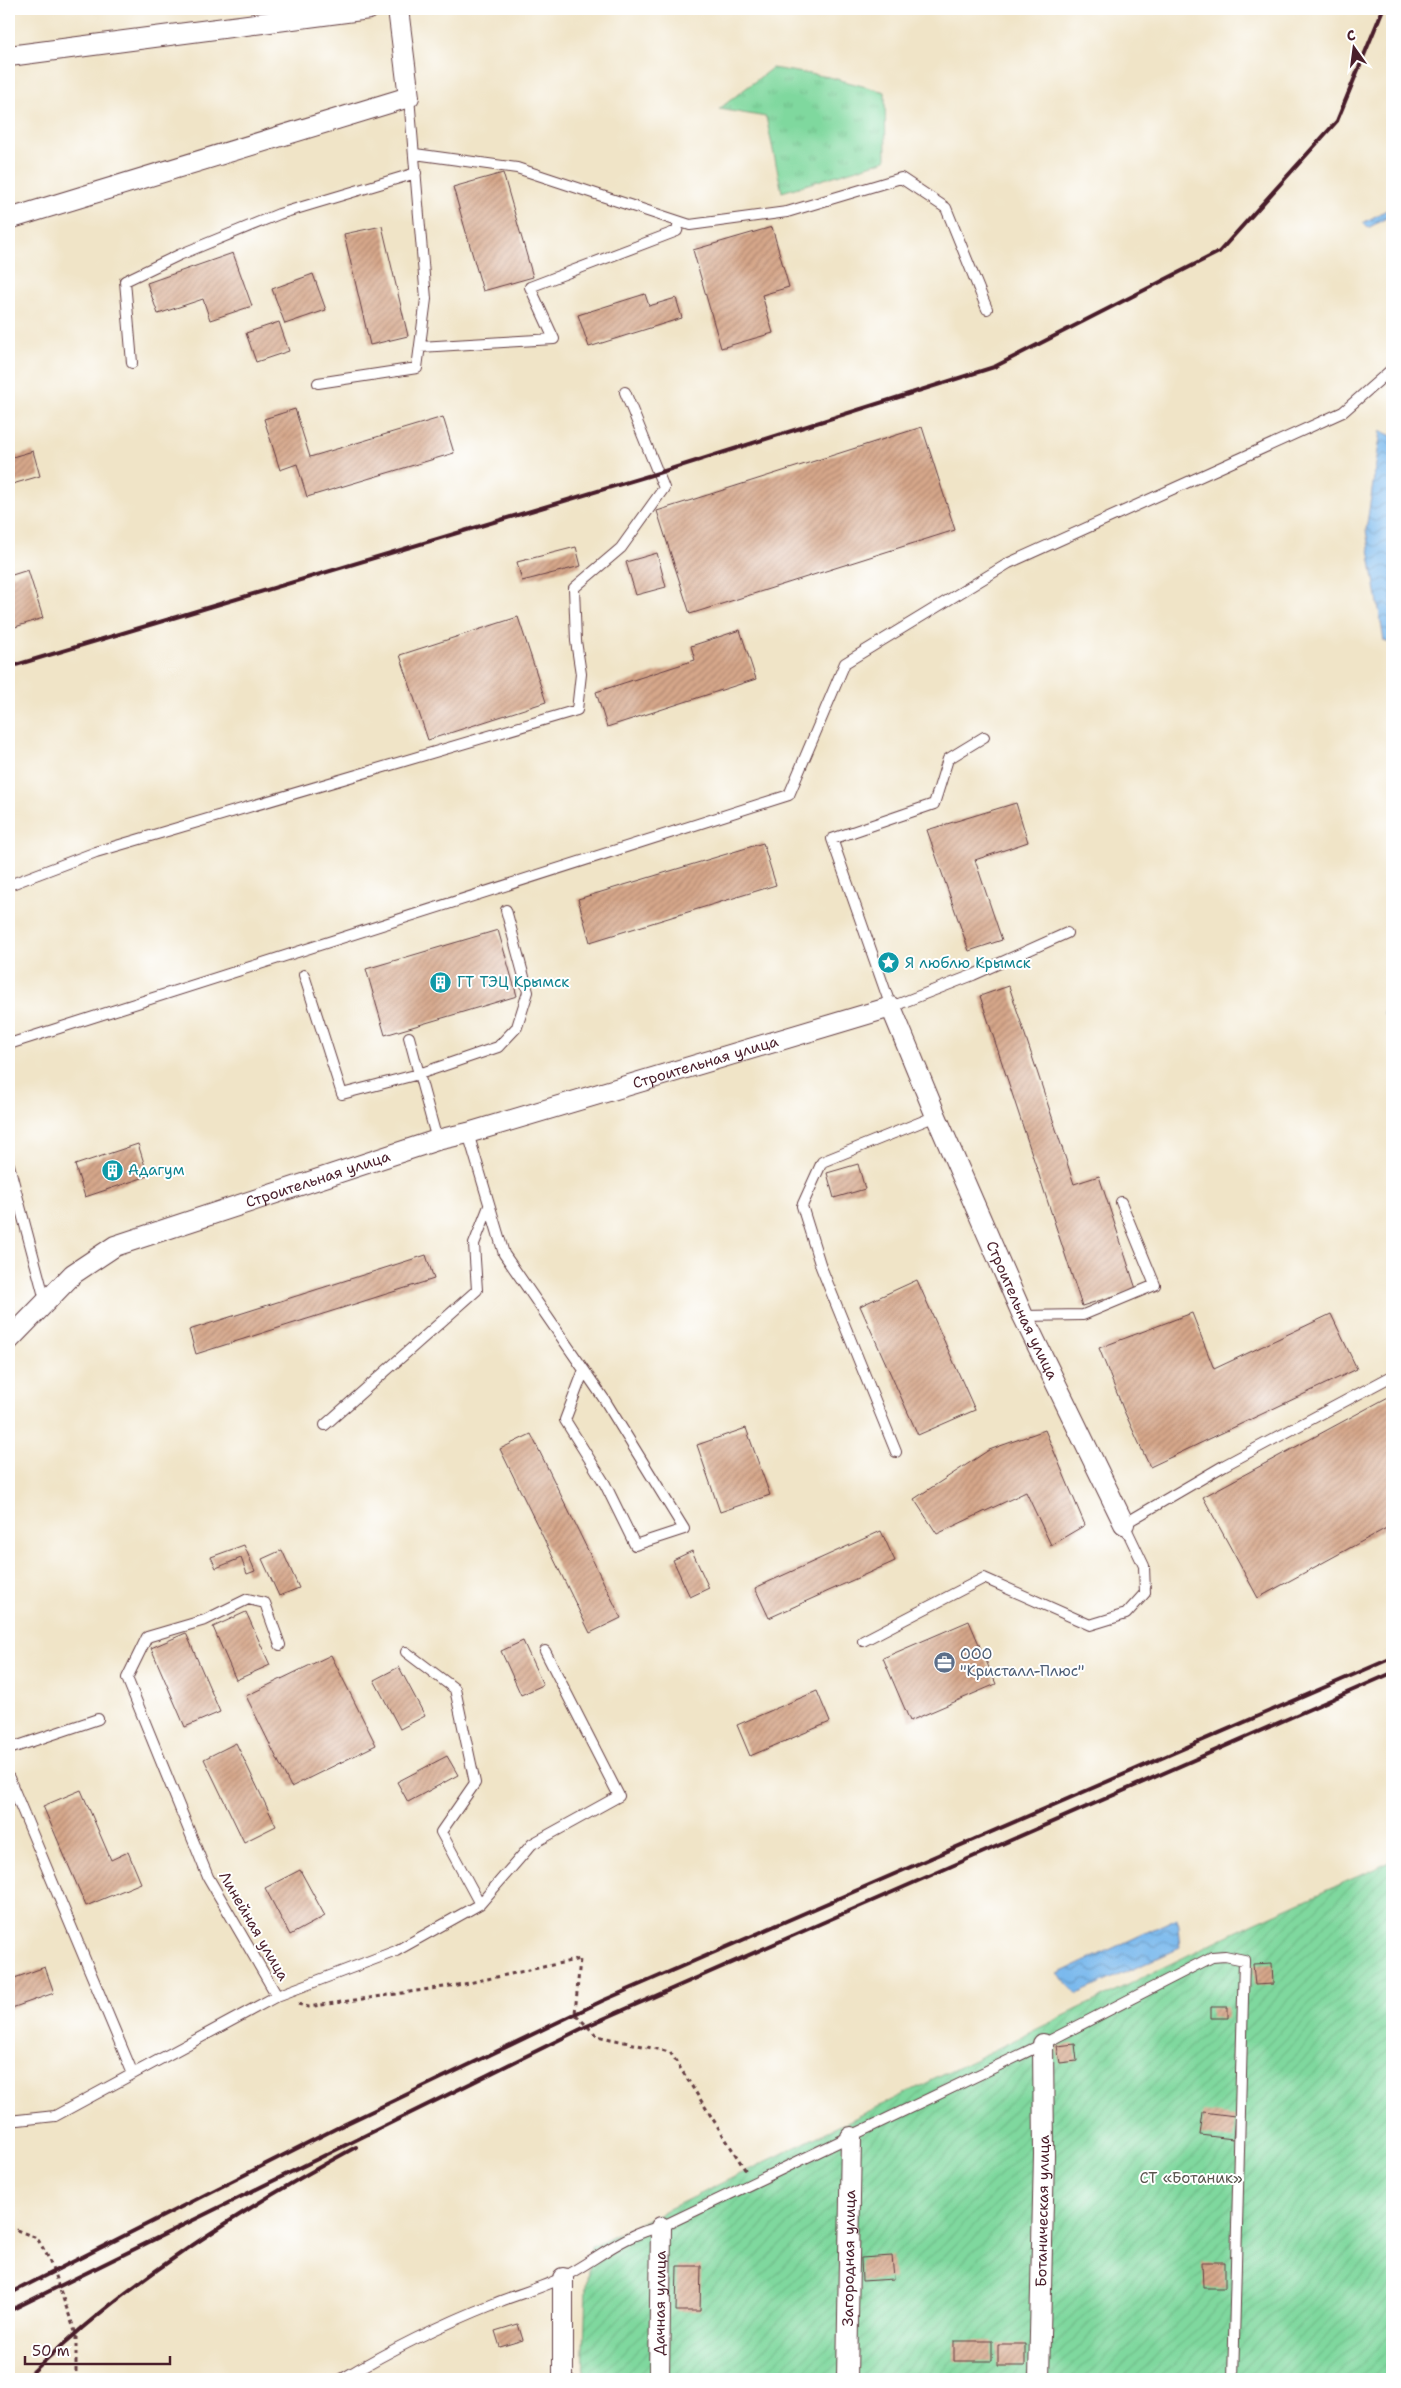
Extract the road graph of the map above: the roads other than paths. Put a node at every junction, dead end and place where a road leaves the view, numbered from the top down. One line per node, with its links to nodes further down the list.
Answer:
1 (369, 9): 3 (street)
2 (398, 9): 4 (street)
3 (9, 56)
4 (409, 97): 5 (lane); 7 (street)
5 (415, 154): 6 (lane); 8 (lane)
6 (416, 173): 10 (lane); 11 (lane)
7 (9, 219)
8 (679, 222): 9 (lane); 10 (lane)
9 (986, 309)
10 (420, 347): 13 (lane)
11 (132, 363)
12 (1392, 368): 22 (lane)
13 (318, 384)
14 (625, 392): 16 (lane)
15 (984, 737): 20 (lane)
16 (9, 885)
17 (506, 910): 23 (lane)
18 (1067, 932): 20 (lane)
19 (304, 975): 23 (lane)
20 (891, 1007): 24 (street, Строительная улица); 25 (street, Строительная улица)
21 (409, 1037): 23 (lane)
22 (9, 1044)
23 (419, 1074): 26 (lane)
24 (936, 1116): 31 (street, Строительная улица); 36 (lane)
25 (468, 1133): 26 (street, Строительная улица); 29 (lane)
26 (437, 1140): 30 (street, Строительная улица)
27 (9, 1165): 30 (lane)
28 (1122, 1202): 31 (lane)
29 (489, 1206): 33 (lane); 35 (lane)
30 (45, 1300): 32 (street, Строительная улица)
31 (1023, 1316): 37 (street, Строительная улица)
32 (9, 1340)
33 (584, 1370): 33 (lane)
34 (1392, 1376): 37 (lane)
35 (325, 1425)
36 (896, 1452)
37 (1124, 1524): 38 (lane)
38 (863, 1641)
39 (280, 1645): 46 (lane, Линейная улица)
40 (545, 1651): 45 (lane)
41 (406, 1652): 45 (lane)
42 (98, 1719): 43 (lane)
43 (9, 1749)
44 (9, 1778): 48 (lane)
45 (480, 1904): 46 (lane)
46 (277, 1996): 48 (lane, Линейная улица)
47 (1043, 2044): 50 (lane); 57 (street, Ботаническая улица); 58 (lane)
48 (132, 2074): 49 (lane, Линейная улица)
49 (9, 2121)
50 (851, 2137): 51 (lane); 56 (street, Загородная улица)
51 (661, 2227): 52 (lane); 55 (street, Дачная улица)
52 (563, 2278): 53 (lane); 54 (street)
53 (342, 2379)
54 (563, 2379)
55 (659, 2379)
56 (847, 2379)
57 (1039, 2379)
58 (1233, 2379)

